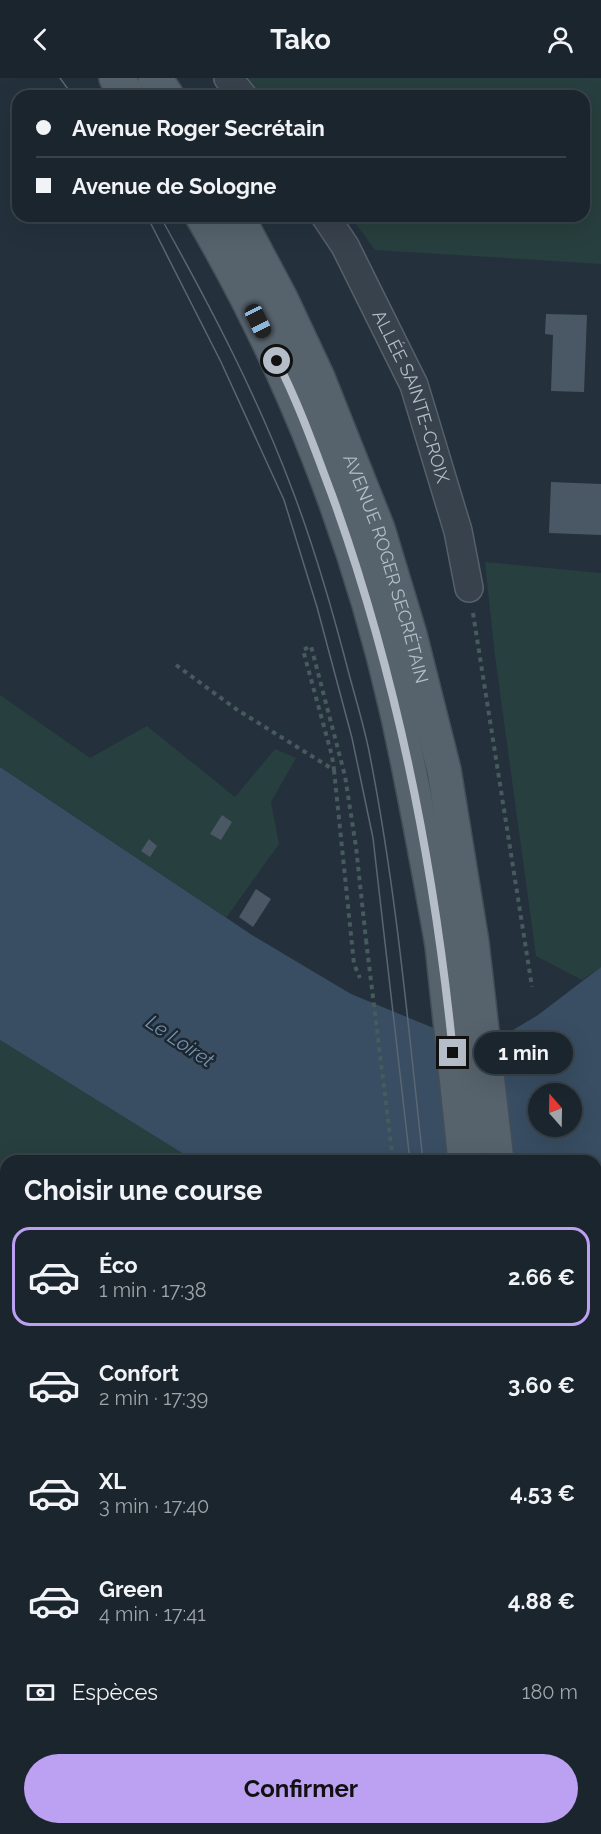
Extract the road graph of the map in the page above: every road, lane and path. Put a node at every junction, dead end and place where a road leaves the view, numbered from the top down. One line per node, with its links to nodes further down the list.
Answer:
1 (228, 78): 2 (street)
2 (238, 90)
3 (205, 222): 9 (main road, AVENUE ROGER SECRÉTAIN)
4 (240, 222): 9 (main road, AVENUE ROGER SECRÉTAIN)
5 (329, 222): 6 (street, ALLÉE SAINTE-CROIX)
6 (469, 588): 11 (path)
7 (176, 665): 8 (path)
8 (334, 770): 10 (path); 12 (path, bridge)
9 (457, 944): 13 (main road, bridge); 14 (main road, bridge)
10 (360, 978)
11 (532, 987)
12 (392, 1155)
13 (465, 1155)
14 (496, 1155)

